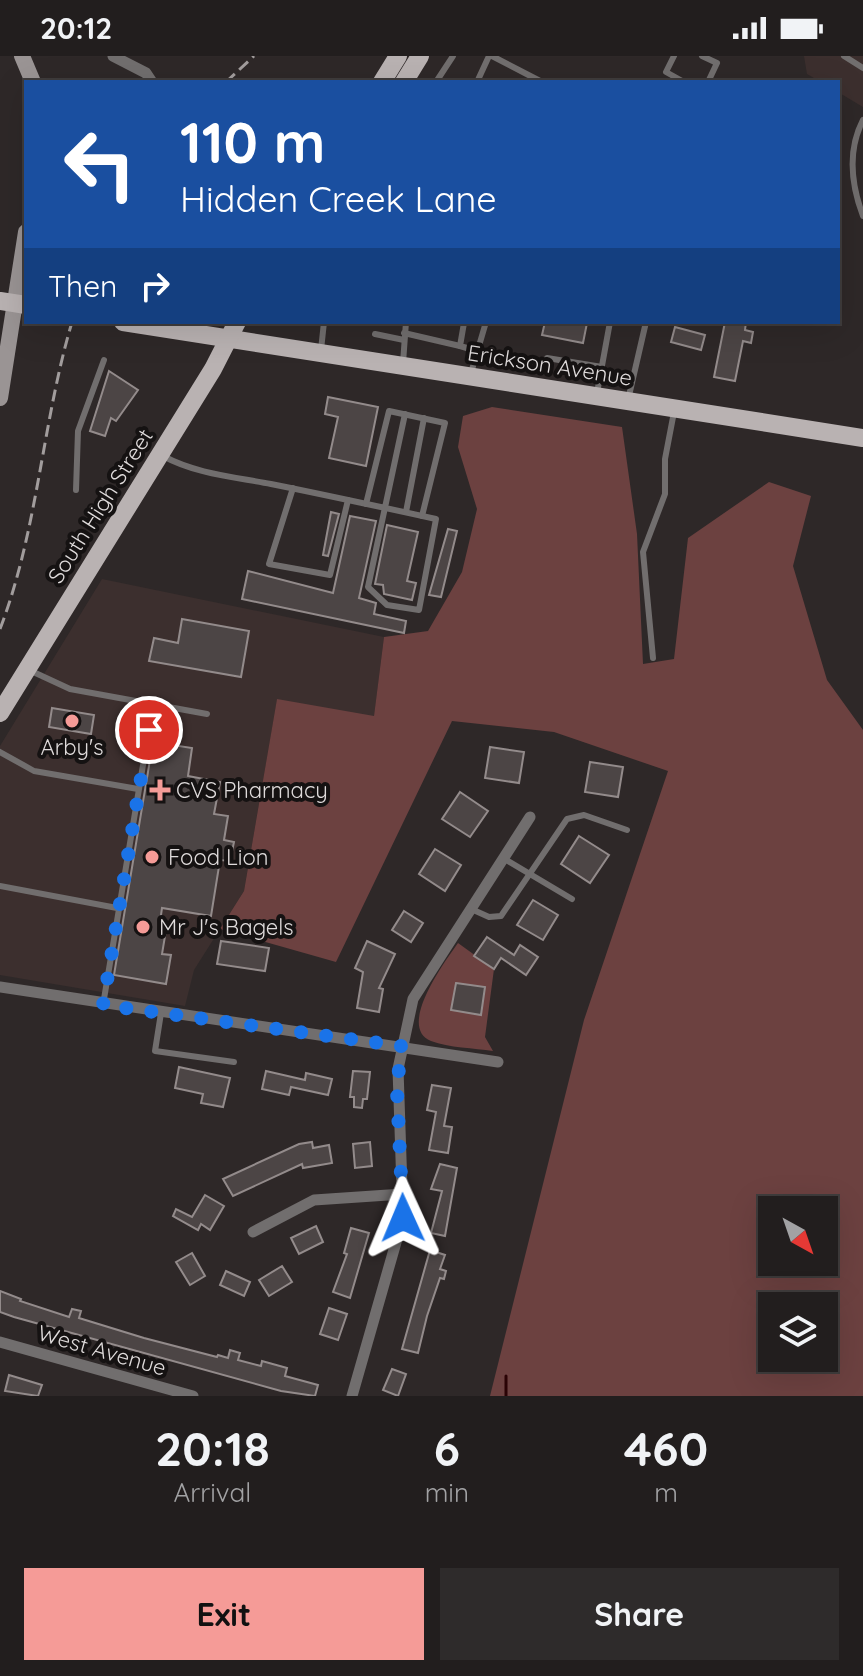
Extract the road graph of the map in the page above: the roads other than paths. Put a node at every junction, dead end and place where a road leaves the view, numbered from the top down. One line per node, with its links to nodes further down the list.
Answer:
1 (113, 56): 12 (street)
2 (398, 56): 13 (main road)
3 (420, 56): 14 (main road)
4 (453, 56): 15 (lane)
5 (490, 56): 16 (lane); 17 (lane)
6 (674, 56): 18 (lane)
7 (702, 56): 19 (lane)
8 (844, 56): 10 (lane)
9 (24, 57): 11 (street)
10 (863, 68)
11 (32, 80)
12 (151, 80)
13 (383, 80)
14 (405, 80)
15 (437, 80)
16 (478, 80)
17 (538, 80)
18 (680, 80)
19 (709, 80)
20 (863, 120): 21 (lane)
21 (863, 216)
22 (24, 244): 23 (street)
23 (14, 303): 45 (street)
24 (138, 324): 35 (main road, Erickson Avenue)
25 (236, 324): 35 (main road, South High Street)
26 (248, 324): 35 (main road)
27 (324, 324): 38 (lane)
28 (406, 324): 34 (lane)
29 (464, 324): 36 (lane)
30 (485, 324): 37 (lane)
31 (610, 324): 42 (lane)
32 (646, 324): 46 (lane)
33 (375, 334): 34 (lane)
34 (404, 337): 36 (lane); 41 (lane)
35 (230, 340): 38 (main road, Erickson Avenue); 51 (main road, South High Street)
36 (460, 346): 37 (lane)
37 (477, 351): 43 (lane)
38 (320, 354): 41 (main road, Erickson Avenue)
39 (547, 358): 42 (lane)
40 (104, 360): 53 (lane)
41 (403, 366): 43 (main road, Erickson Avenue)
42 (602, 367): 44 (lane)
43 (470, 376): 44 (main road, Erickson Avenue)
44 (596, 396): 46 (main road, Erickson Avenue)
45 (0, 398)
46 (628, 401): 47 (main road, Erickson Avenue)
47 (674, 408): 50 (main road, Erickson Avenue); 59 (lane)
48 (405, 414): 49 (lane); 55 (lane); 56 (lane)
49 (424, 418): 57 (lane); 58 (lane)
50 (863, 438)
51 (160, 455): 52 (lane); 60 (main road, South High Street)
52 (293, 488): 54 (lane); 54 (lane)
53 (76, 490)
54 (348, 500): 55 (lane)
55 (366, 504): 56 (lane)
56 (385, 508): 57 (lane); 58 (lane)
57 (406, 512): 58 (lane)
58 (422, 516)
59 (653, 658)
60 (27, 669): 61 (lane); 62 (main road, South High Street)
61 (153, 705): 63 (lane); 65 (lane)
62 (0, 713)
63 (207, 714)
64 (0, 752): 65 (lane)
65 (138, 789): 72 (lane)
66 (530, 817): 68 (street)
67 (627, 830): 69 (lane)
68 (503, 858): 69 (lane); 73 (street)
69 (530, 874): 71 (lane); 73 (lane)
70 (0, 886): 72 (lane)
71 (572, 899)
72 (117, 908): 75 (lane)
73 (469, 908): 77 (street)
74 (0, 987): 75 (street)
75 (103, 1005): 76 (street)
76 (161, 1013): 77 (street); 78 (lane)
77 (401, 1046): 79 (street); 80 (street)
78 (234, 1062)
79 (498, 1062)
80 (403, 1194): 81 (street); 84 (street)
81 (253, 1232)
82 (0, 1342): 83 (street, West Avenue)
83 (193, 1396)
84 (352, 1396)

